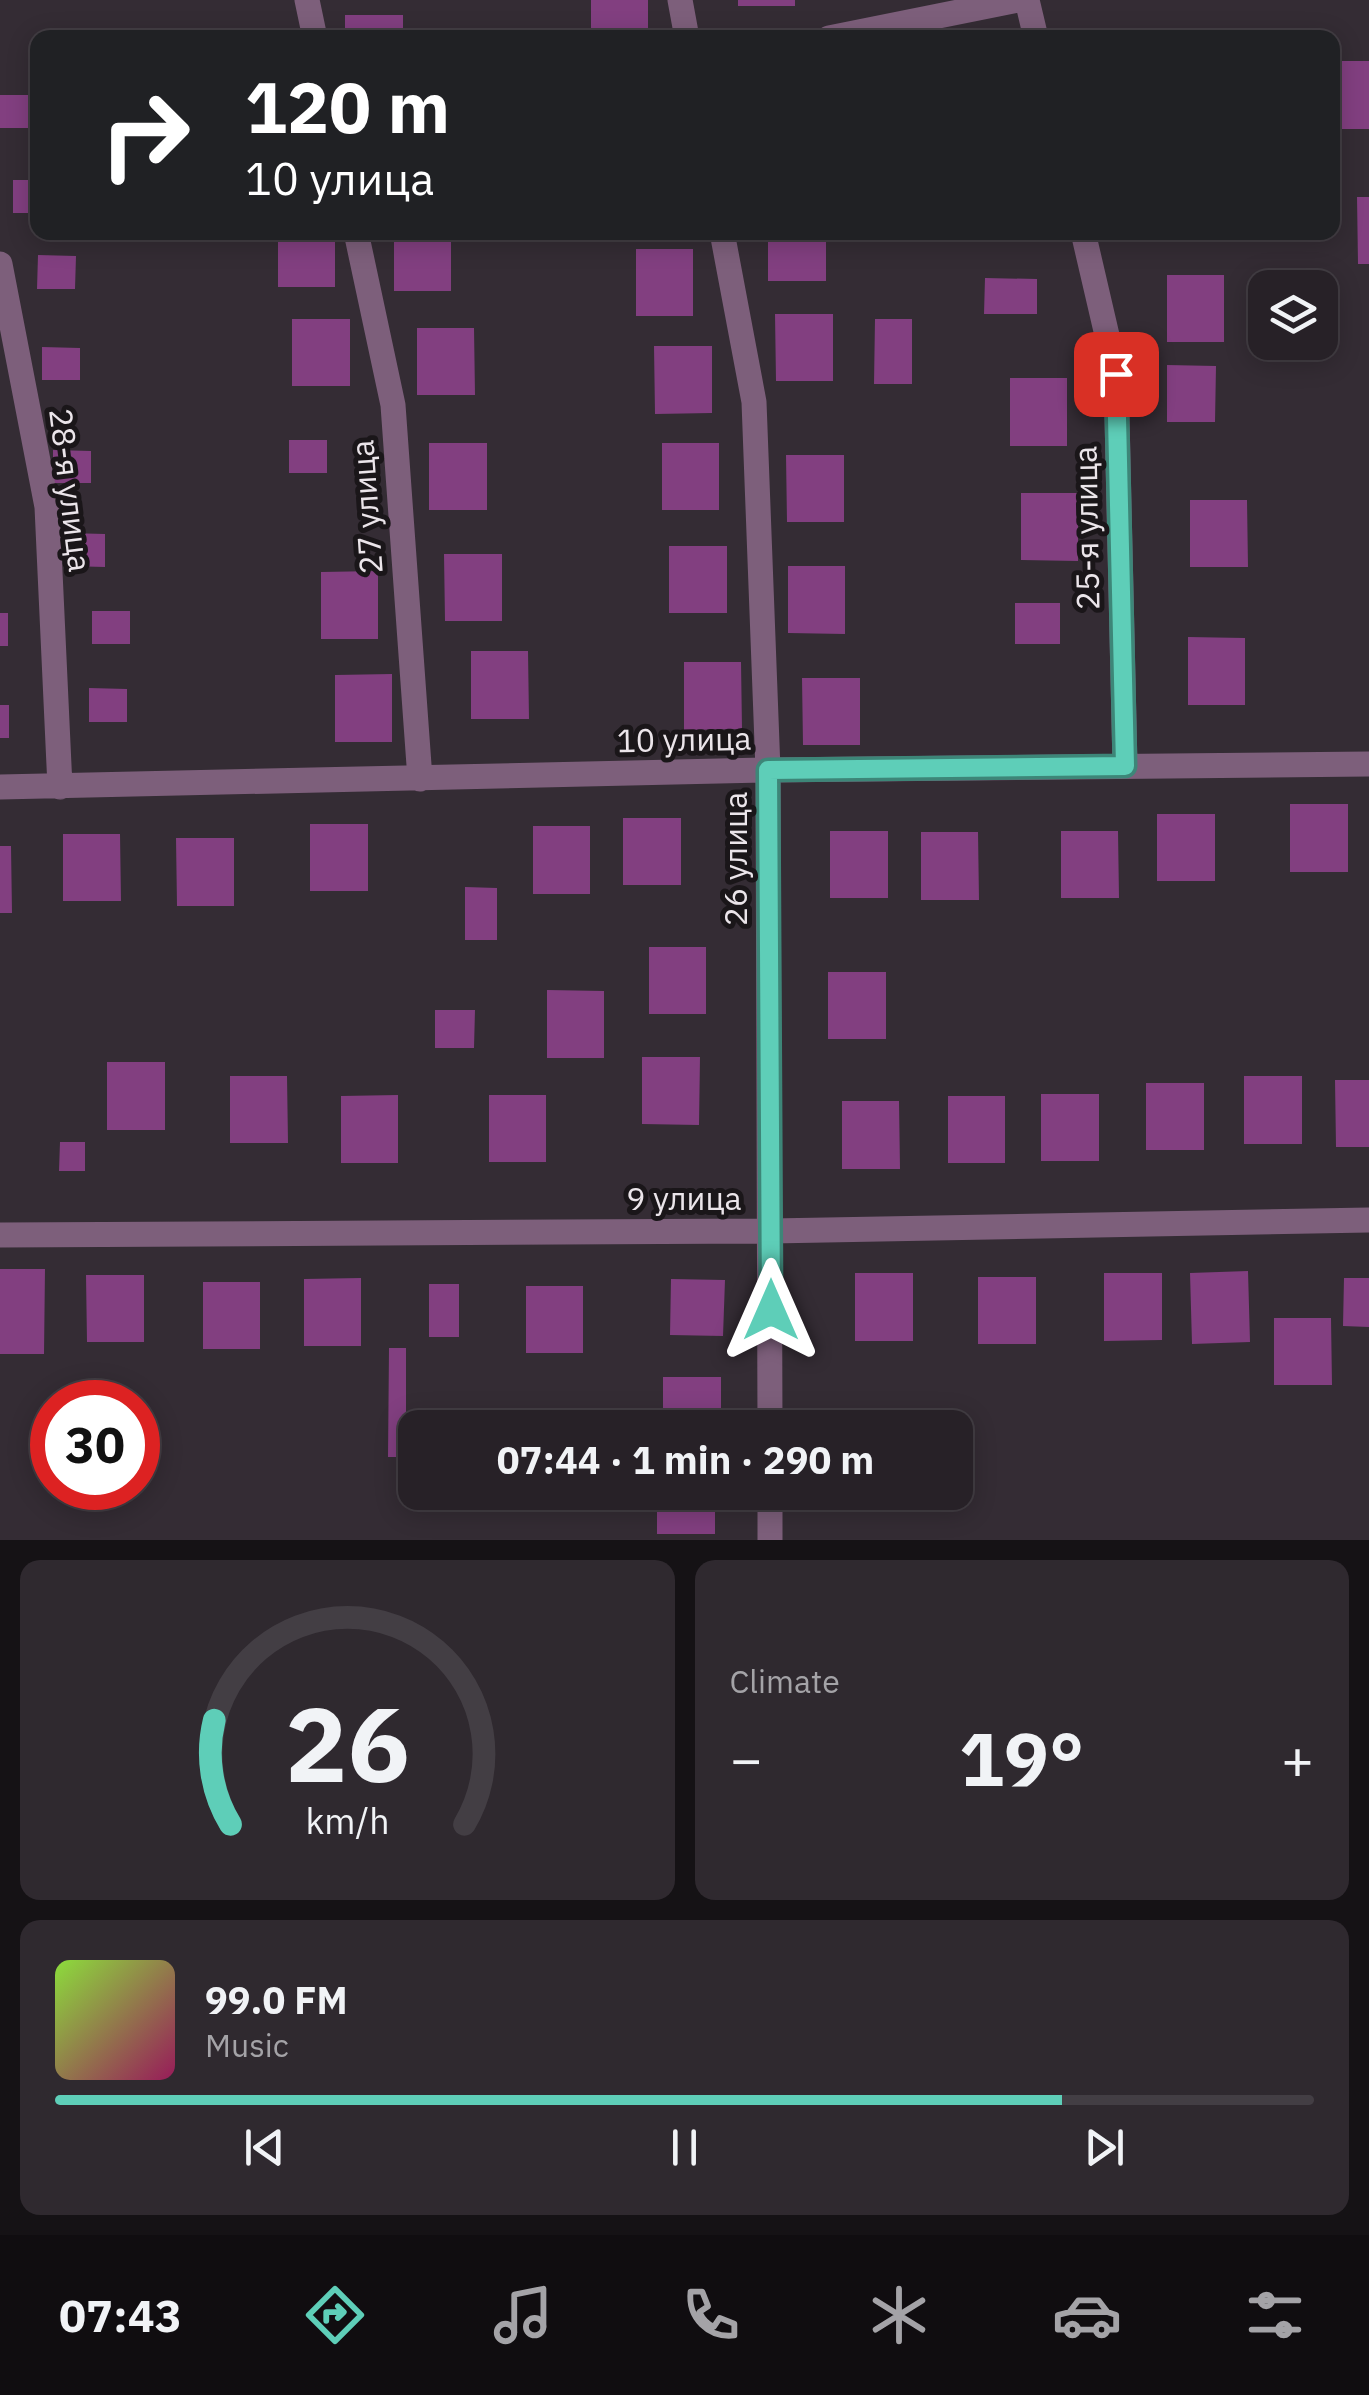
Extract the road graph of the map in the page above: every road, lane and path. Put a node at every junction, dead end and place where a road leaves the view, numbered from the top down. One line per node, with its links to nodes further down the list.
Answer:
1 (307, 0): 5 (street)
2 (680, 0): 6 (street)
3 (1018, 0): 7 (street)
4 (1027, 0): 8 (street)
5 (313, 30)
6 (685, 30)
7 (868, 30)
8 (1034, 30)
9 (358, 240): 16 (street, 27 улица)
10 (724, 240): 15 (street, 26 улица)
11 (1084, 240): 14 (street, 25-я улица)
12 (0, 264): 18 (street, 28-я улица)
13 (1369, 764): 14 (street, 10 улица)
14 (1125, 766): 15 (street, 10 улица)
15 (768, 770): 16 (street, 10 улица); 20 (street, 26 улица)
16 (420, 780): 18 (street, 10 улица)
17 (0, 787): 18 (street, 10 улица)
18 (60, 787)
19 (1369, 1220): 20 (street, 9 улица)
20 (771, 1231): 21 (street, 9 улица); 22 (street, 26 улица)
21 (0, 1235)
22 (770, 1410)
23 (770, 1510): 24 (street)
24 (770, 1540)

